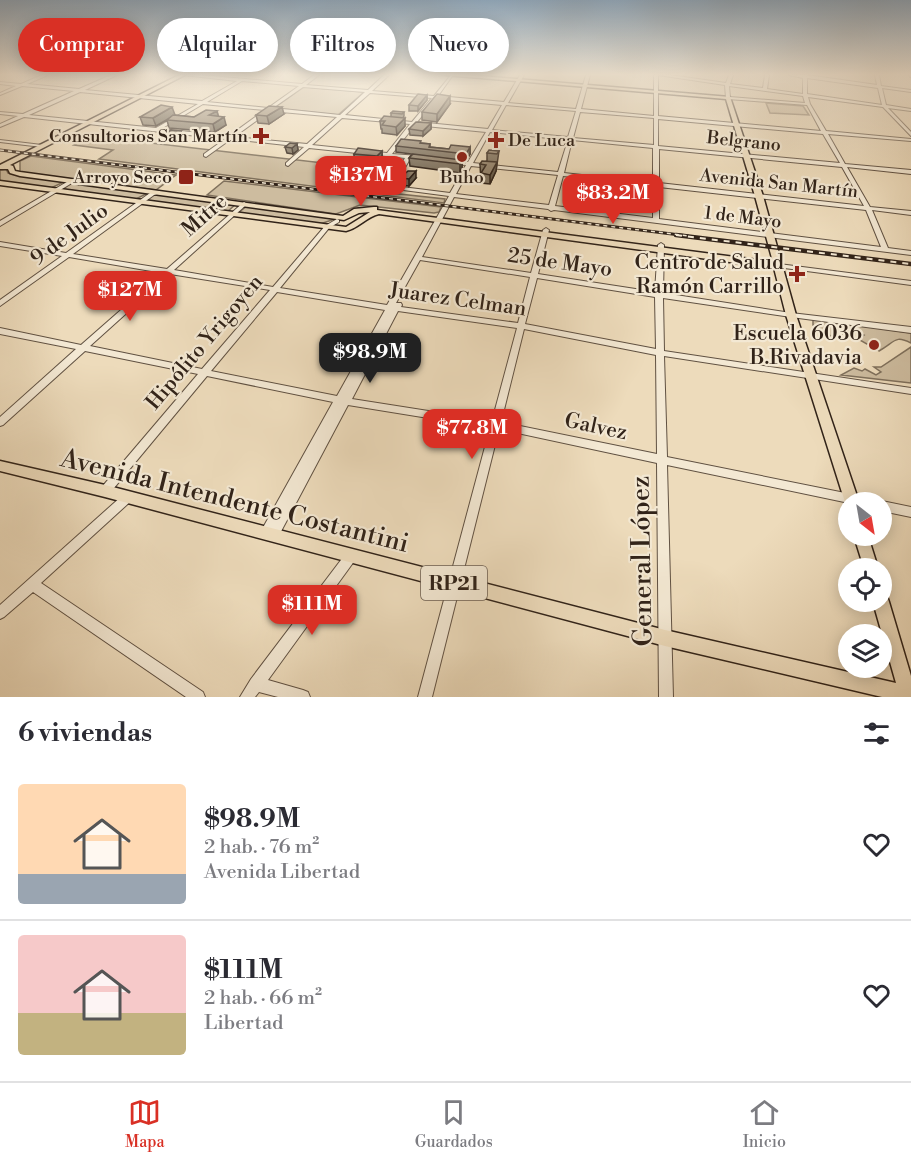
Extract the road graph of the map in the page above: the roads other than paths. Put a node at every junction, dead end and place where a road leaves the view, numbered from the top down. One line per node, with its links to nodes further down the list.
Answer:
1 (43, 108): 20 (street)
2 (120, 108): 23 (main road)
3 (195, 108): 27 (street)
4 (245, 108): 16 (street, Belgrano)
5 (272, 108): 16 (street)
6 (350, 108): 21 (street)
7 (426, 108): 24 (street)
8 (503, 108): 28 (street)
9 (543, 108): 18 (street)
10 (581, 108): 18 (street)
11 (656, 108): 22 (street)
12 (732, 108): 25 (main road)
13 (810, 108): 29 (street)
14 (885, 108): 31 (street)
15 (894, 108): 17 (street)
16 (269, 110): 21 (street, Belgrano); 30 (street)
17 (911, 110)
18 (580, 111): 22 (street); 32 (street)
19 (0, 113): 20 (street)
20 (24, 116): 23 (street); 26 (street)
21 (340, 116): 24 (street, Belgrano); 35 (street)
22 (656, 117): 25 (street); 36 (street)
23 (90, 122): 27 (street); 34 (main road)
24 (413, 123): 28 (street, Belgrano); 38 (street)
25 (737, 125): 29 (street); 39 (main road)
26 (0, 126)
27 (158, 130): 30 (street)
28 (490, 131): 32 (street, Belgrano); 45 (street)
29 (824, 132): 31 (street); 46 (street)
30 (228, 138): 35 (street); 37 (street)
31 (911, 138)
32 (571, 139): 36 (street, Belgrano); 48 (street)
33 (0, 141): 34 (street)
34 (42, 146): 43 (main road)
35 (306, 146): 38 (street); 44 (street)
36 (657, 147): 39 (street, Belgrano); 51 (street)
37 (206, 155)
38 (388, 155): 40 (street)
39 (746, 156): 46 (street, Belgrano); 54 (main road)
40 (408, 157): 41 (street); 55 (street, 1 de Mayo)
41 (429, 160)
42 (440, 161): 45 (street, Avenida San Martín)
43 (5, 164): 49 (main road)
44 (288, 164)
45 (471, 164): 48 (street, Avenida San Martín); 55 (street)
46 (842, 165): 47 (street, Belgrano); 59 (street)
47 (911, 172)
48 (561, 175): 51 (street, Avenida San Martín); 58 (street)
49 (74, 180): 52 (street); 53 (main road)
50 (0, 183): 52 (main road)
51 (656, 185): 54 (street, Avenida San Martín); 65 (street)
52 (56, 190): 56 (main road); 66 (street)
53 (158, 192): 56 (street, 9 de Julio); 57 (main road)
54 (759, 196): 59 (street, Avenida San Martín); 69 (main road)
55 (454, 197): 58 (street, 1 de Mayo); 64 (street)
56 (141, 202): 61 (main road); 74 (street, 9 de Julio)
57 (244, 204): 61 (street, Mitre); 63 (main road)
58 (551, 208): 65 (street, 1 de Mayo)
59 (868, 208): 60 (street, Avenida San Martín); 72 (street)
60 (911, 213)
61 (231, 215): 67 (main road); 77 (street, Mitre)
62 (364, 216): 63 (main road); 63 (main road); 64 (main road)
63 (343, 219): 67 (main road)
64 (442, 219): 68 (main road); 75 (street)
65 (656, 221): 69 (street, 1 de Mayo)
66 (0, 224)
67 (327, 227): 80 (street, Hipólito Yrigoyen)
68 (546, 232): 71 (main road); 78 (street)
69 (769, 235): 72 (street, 1 de Mayo); 76 (main road)
70 (0, 244): 74 (street, Juarez Celman)
71 (661, 247): 76 (main road); 81 (street, General López)
72 (885, 249): 73 (street, 1 de Mayo)
73 (911, 253)
74 (67, 255): 77 (street, Juarez Celman); 82 (street, 9 de Julio)
75 (420, 259): 78 (street, 25 de Mayo); 83 (street)
76 (777, 263): 79 (street); 84 (main road)
77 (167, 271): 80 (street, Juarez Celman); 88 (street, Mitre)
78 (534, 277): 81 (street, 25 de Mayo); 85 (street)
79 (911, 283)
80 (274, 289): 83 (street, Juarez Celman); 90 (street, Hipólito Yrigoyen)
81 (659, 294): 84 (street, 25 de Mayo); 89 (street, General López)
82 (0, 304)
83 (393, 308): 85 (street, Juarez Celman); 93 (street)
84 (791, 315): 86 (street, 25 de Mayo); 91 (main road)
85 (521, 326): 89 (street, Juarez Celman); 95 (street)
86 (911, 330)
87 (0, 332): 88 (street, Galvez)
88 (82, 349): 90 (street, Galvez); 94 (street, Mitre)
89 (660, 353): 91 (street, Juarez Celman); 96 (street, General López)
90 (203, 373): 93 (street, Galvez); 98 (street, Hipólito Yrigoyen)
91 (812, 375): 92 (street, Juarez Celman); 99 (main road)
92 (911, 391)
93 (343, 400): 95 (street, Galvez); 104 (street)
94 (0, 422)
95 (496, 425): 96 (street, Galvez); 106 (street)
96 (662, 460): 101 (street, Galvez); 110 (street, General López)
97 (0, 466): 98 (main road, Avenida Intendente Costantini / RP21)
98 (105, 491): 100 (main road, Avenida Intendente Costantini / RP21)
99 (848, 492)
100 (127, 498): 104 (main road, Avenida Intendente Costantini / RP21); 107 (street)
101 (838, 498)
102 (892, 508): 103 (street)
103 (911, 512)
104 (269, 534): 105 (main road, Avenida Intendente Costantini / RP21)
105 (351, 555): 106 (main road, Avenida Intendente Costantini / RP21); 111 (street)
106 (455, 583): 110 (main road, Avenida Intendente Costantini / RP21); 116 (street)
107 (32, 584): 109 (street); 113 (street)
108 (884, 612): 112 (main road)
109 (0, 613)
110 (665, 638): 112 (main road, Avenida Intendente Costantini / RP21); 117 (street, General López)
111 (256, 684): 114 (street); 115 (street)
112 (909, 696)
113 (198, 697)
114 (246, 697)
115 (303, 697)
116 (426, 697)
117 (666, 697)

